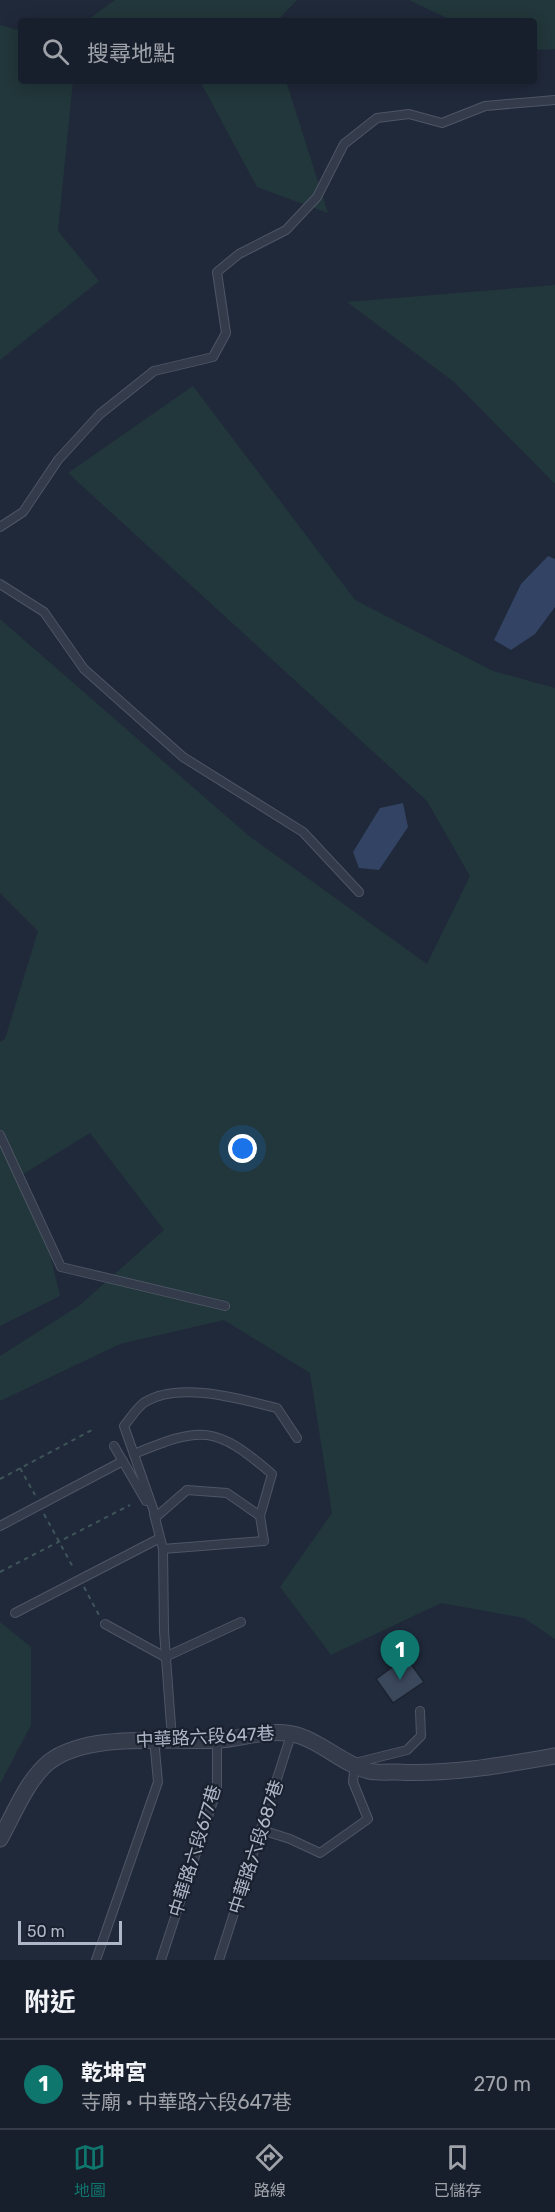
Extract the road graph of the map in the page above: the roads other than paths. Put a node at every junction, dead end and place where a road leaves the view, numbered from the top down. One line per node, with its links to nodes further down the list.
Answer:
1 (555, 100): 2 (lane)
2 (0, 527)
3 (0, 584): 4 (lane)
4 (359, 892)
5 (0, 1135): 6 (lane)
6 (225, 1306)
7 (297, 1438): 9 (lane)
8 (114, 1446): 10 (lane)
9 (134, 1454): 11 (lane); 12 (lane)
10 (123, 1461): 12 (lane); 13 (lane)
11 (260, 1516): 12 (lane); 15 (lane)
12 (156, 1517): 14 (lane)
13 (0, 1526)
14 (160, 1538): 15 (lane); 16 (lane)
15 (163, 1549): 19 (lane)
16 (15, 1613)
17 (241, 1622): 19 (lane)
18 (105, 1624): 19 (lane)
19 (165, 1657): 23 (lane)
20 (420, 1711): 26 (lane)
21 (291, 1735): 24 (street, 中華路六段647巷); 26 (street, 中華路六段647巷); 27 (lane, 中華路六段687巷)
22 (154, 1739): 23 (street, 中華路六段647巷); 28 (street, 中華路六段647巷); 29 (lane)
23 (172, 1739): 24 (street, 中華路六段647巷)
24 (217, 1740): 30 (lane, 中華路六段677巷)
25 (555, 1756): 26 (street, 中華路六段647巷)
26 (355, 1763): 27 (lane)
27 (262, 1830): 31 (lane, 中華路六段687巷)
28 (0, 1839)
29 (96, 1960)
30 (161, 1960)
31 (219, 1960)

